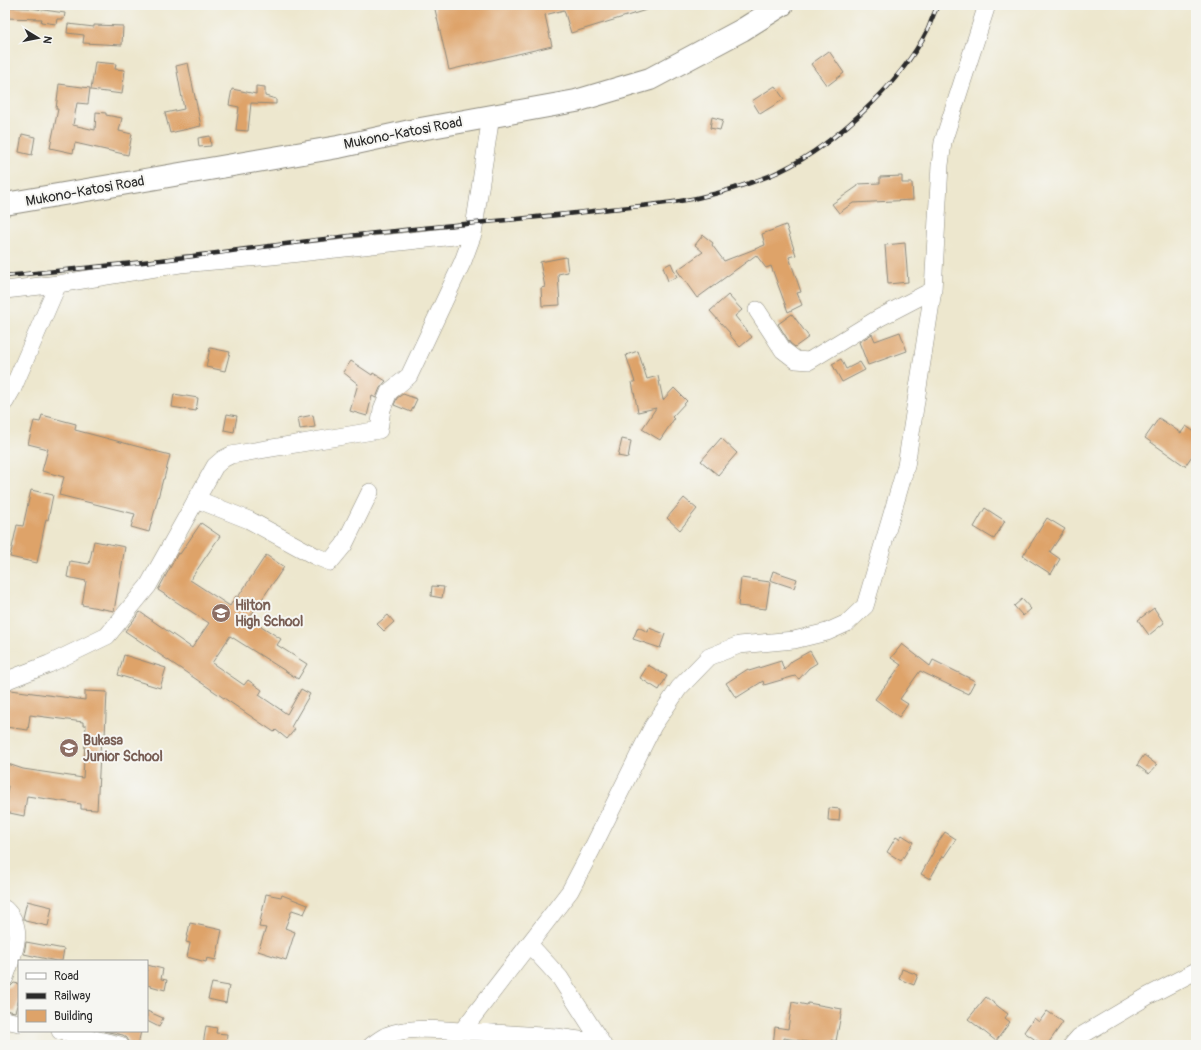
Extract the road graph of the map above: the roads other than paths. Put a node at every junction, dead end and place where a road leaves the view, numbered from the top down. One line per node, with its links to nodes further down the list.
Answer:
1 (782, 5): 3 (main road, Mukono-Katosi Road)
2 (986, 5): 8 (street)
3 (491, 116): 4 (main road, Mukono-Katosi Road); 5 (street)
4 (5, 204)
5 (473, 234): 6 (street); 12 (street)
6 (58, 284): 7 (street); 10 (street)
7 (5, 290)
8 (933, 290): 9 (street); 15 (street)
9 (757, 310)
10 (5, 402)
11 (370, 492): 12 (street)
12 (196, 499): 13 (street)
13 (5, 682)
14 (5, 909): 17 (street)
15 (529, 944): 20 (street); 25 (street)
16 (1196, 971): 26 (street)
17 (5, 978)
18 (5, 1020): 19 (street)
19 (18, 1023)
20 (462, 1031): 23 (street); 24 (street)
21 (64, 1032): 22 (street)
22 (120, 1045)
23 (372, 1045)
24 (596, 1045)
25 (603, 1045)
26 (1072, 1045)

